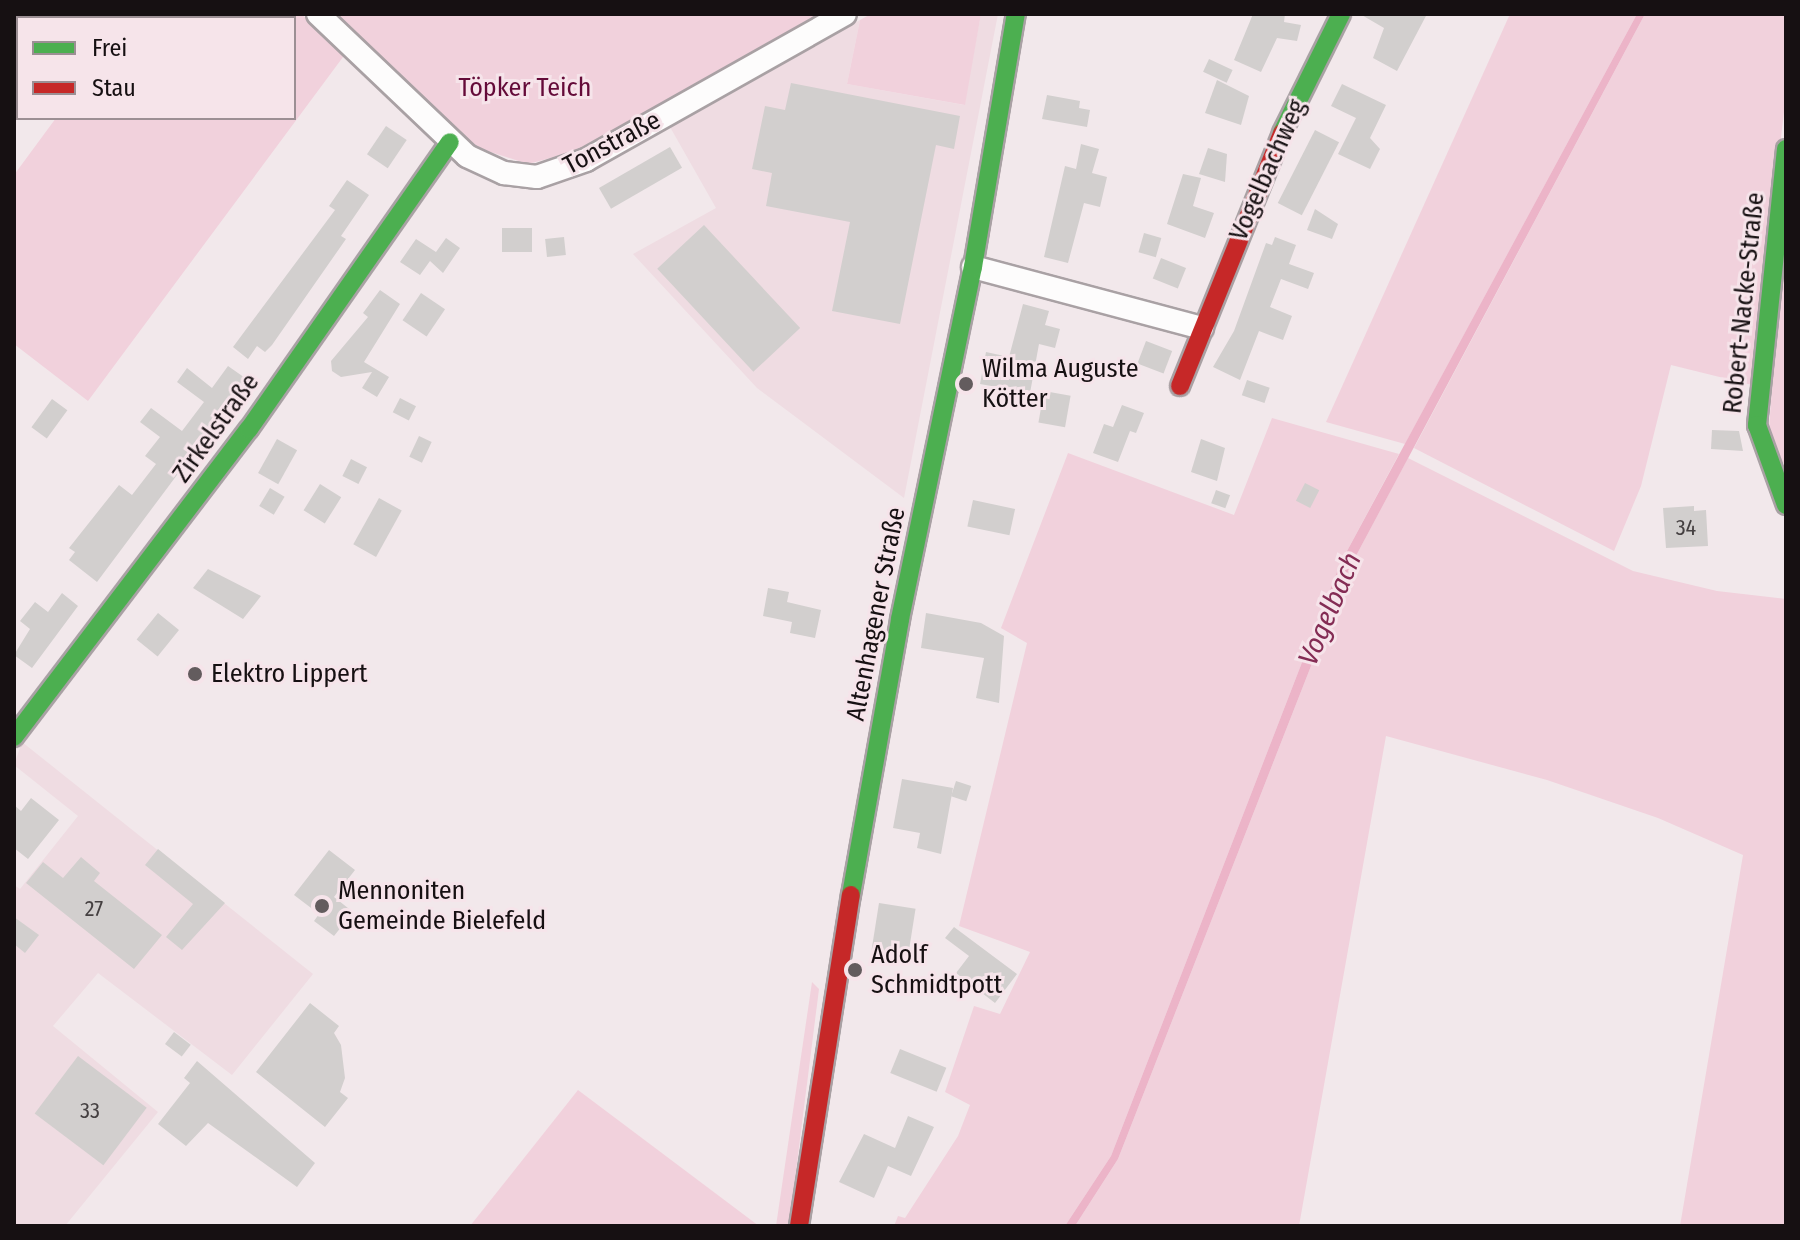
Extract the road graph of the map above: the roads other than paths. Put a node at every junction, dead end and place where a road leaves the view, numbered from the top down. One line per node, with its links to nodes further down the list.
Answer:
1 (318, 14): 5 (street, Tonstraße)
2 (845, 14): 5 (street, Tonstraße)
3 (1016, 14): 7 (street, Altenhagener Straße)
4 (1341, 14): 8 (street, Vogelbachweg)
5 (450, 142): 11 (street, Zirkelstraße)
6 (1786, 149): 10 (street, Robert-Nacke-Straße)
7 (973, 267): 8 (street); 12 (street, Altenhagener Straße)
8 (1202, 328): 9 (street, Vogelbachweg)
9 (1180, 386)
10 (1786, 505)
11 (14, 737)
12 (799, 1226)

